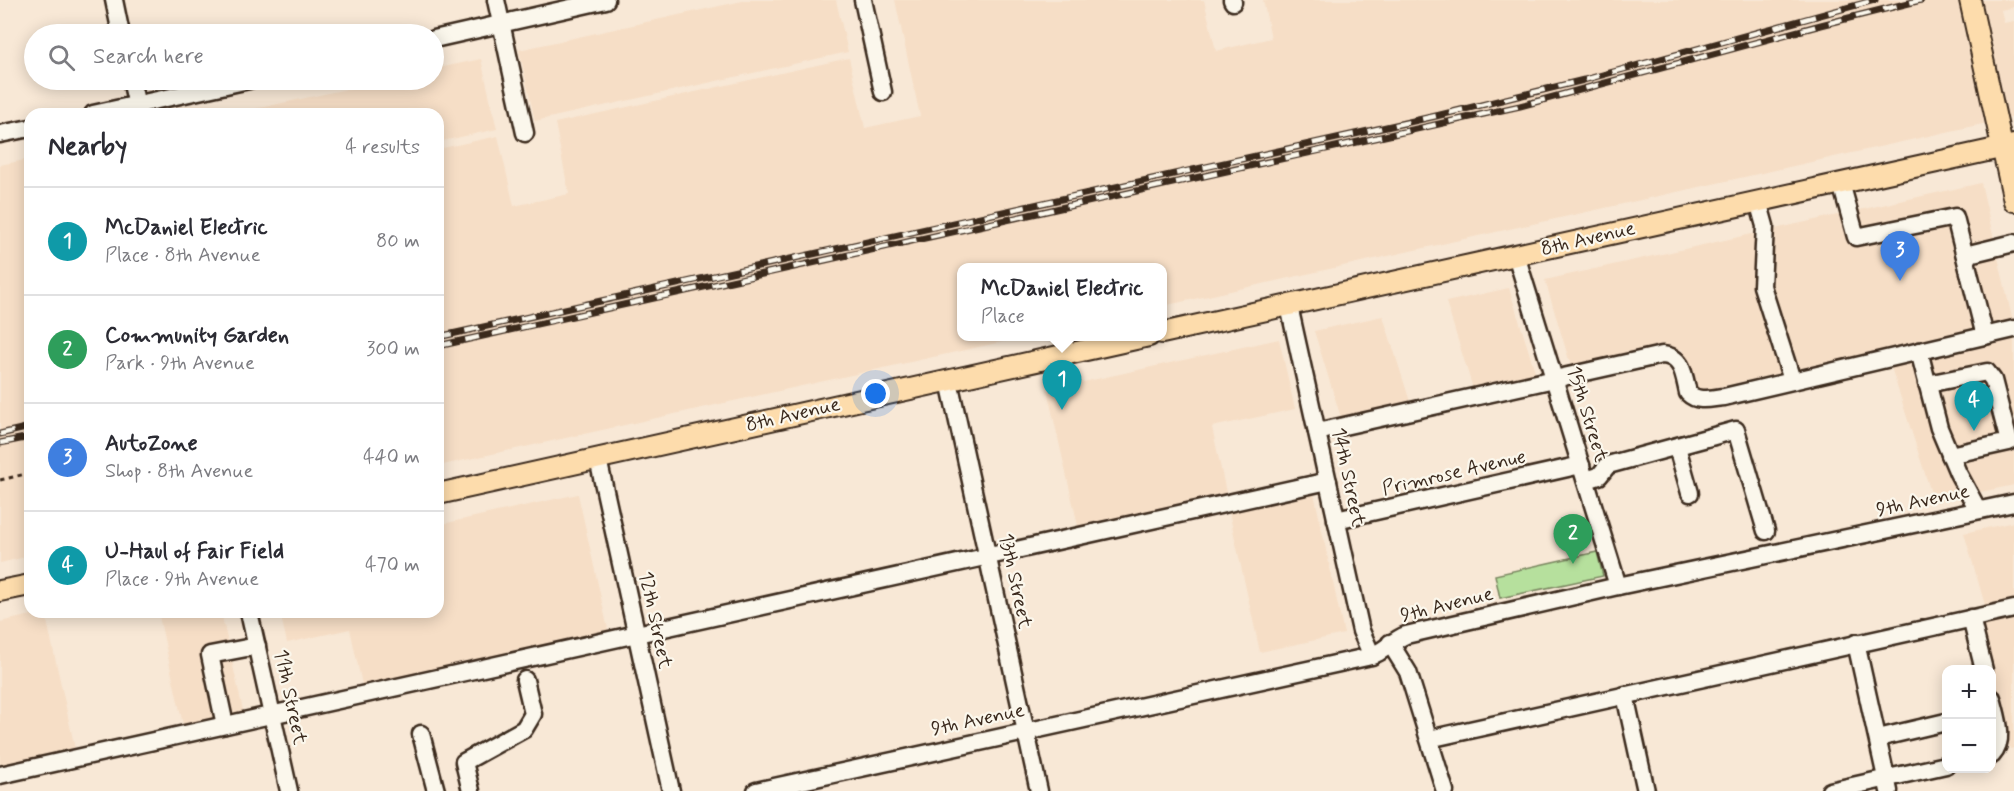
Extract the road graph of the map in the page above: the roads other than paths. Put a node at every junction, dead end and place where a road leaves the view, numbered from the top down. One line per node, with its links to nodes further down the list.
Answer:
1 (114, 0): 6 (street)
2 (496, 0): 7 (street)
3 (606, 0): 7 (street)
4 (864, 0): 11 (street)
5 (1970, 0): 17 (main road)
6 (120, 24)
7 (501, 24): 8 (street); 15 (street)
8 (444, 37)
9 (133, 90): 12 (street)
10 (211, 90): 13 (street)
11 (882, 92)
12 (138, 108)
13 (142, 108)
14 (24, 129): 16 (street)
15 (525, 133)
16 (0, 134)
17 (2008, 146): 18 (main road, 8th Avenue); 20 (main road)
18 (1841, 183): 19 (main road, 8th Avenue); 23 (street)
19 (1758, 201): 22 (main road, 8th Avenue); 31 (street)
20 (2014, 201)
21 (2014, 243): 23 (street)
22 (1516, 255): 24 (main road, 8th Avenue); 30 (street, 15th Street)
23 (1965, 255): 27 (street)
24 (1289, 306): 26 (main road, 8th Avenue); 34 (street, 14th Street)
25 (2014, 329): 27 (street)
26 (1167, 332)
27 (1985, 336): 29 (street)
28 (1127, 341): 32 (main road, 8th Avenue)
29 (1919, 351): 31 (street); 33 (street)
30 (1554, 379): 31 (street); 34 (street); 38 (street, 15th Street)
31 (1792, 380)
32 (949, 381): 37 (main road, 8th Avenue); 46 (street, 13th Street)
33 (1927, 384): 36 (street); 36 (street)
34 (1317, 432): 39 (street, 14th Street)
35 (1677, 447): 38 (street); 41 (street); 45 (street)
36 (1950, 455): 43 (street)
37 (598, 459): 40 (main road, 8th Avenue); 53 (street, 12th Street)
38 (1584, 472): 44 (street, Primrose Avenue); 47 (street, 15th Street)
39 (1328, 481): 44 (street, 14th Street); 46 (street)
40 (444, 493)
41 (1690, 493)
42 (2014, 503): 43 (street, 9th Avenue)
43 (1978, 510): 47 (street, 9th Avenue)
44 (1336, 520): 57 (street, 14th Street)
45 (1766, 531)
46 (988, 558): 53 (street); 65 (street, 13th Street)
47 (1618, 585): 54 (street, 9th Avenue)
48 (24, 586): 49 (main road)
49 (0, 591)
50 (2014, 609): 52 (street)
51 (250, 618): 56 (street, 11th Street)
52 (1971, 618): 55 (street); 58 (street)
53 (637, 634): 61 (street); 76 (street, 12th Street)
54 (1390, 643): 57 (street, 9th Avenue); 68 (street)
55 (1856, 643): 60 (street); 67 (street)
56 (257, 646): 61 (street, 11th Street); 64 (street)
57 (1372, 656): 65 (street, 9th Avenue)
58 (1983, 665)
59 (525, 681): 75 (street)
60 (1624, 695): 68 (street); 80 (street)
61 (272, 714): 64 (street); 73 (street, 11th Street)
62 (1942, 723): 67 (street)
63 (2001, 723): 69 (street)
64 (225, 725): 71 (street)
65 (1026, 731): 77 (street, 9th Avenue); 78 (street, 13th Street)
66 (421, 734): 74 (street)
67 (1878, 738): 72 (street)
68 (1429, 739): 79 (street)
69 (1996, 750)
70 (1942, 767): 72 (street)
71 (0, 775)
72 (1888, 785): 81 (street)
73 (289, 791)
74 (436, 791)
75 (471, 791)
76 (671, 791)
77 (756, 791)
78 (1039, 791)
79 (1445, 791)
80 (1646, 791)
81 (1830, 791)

